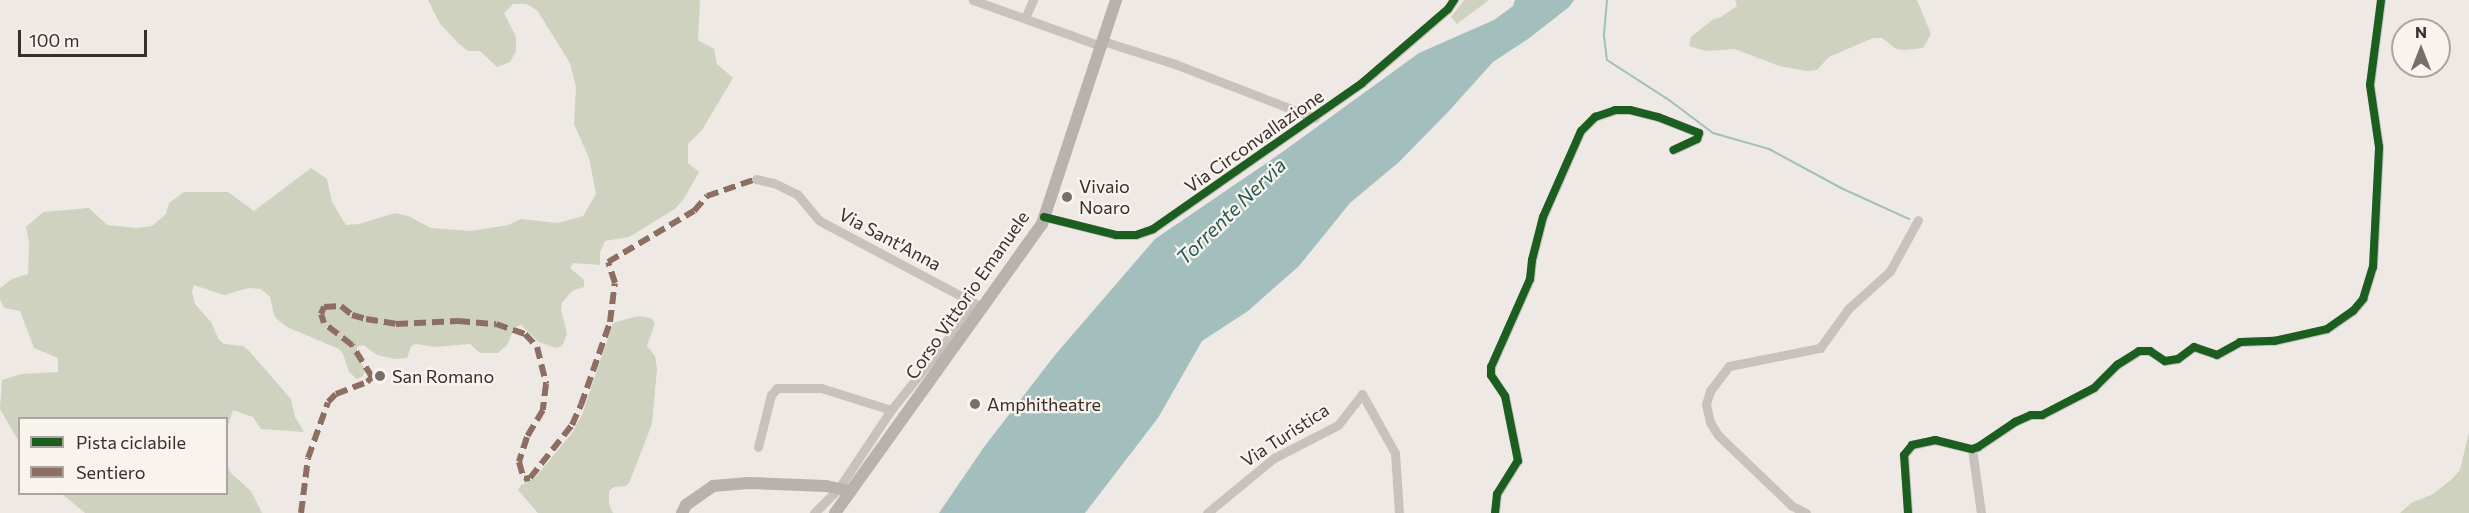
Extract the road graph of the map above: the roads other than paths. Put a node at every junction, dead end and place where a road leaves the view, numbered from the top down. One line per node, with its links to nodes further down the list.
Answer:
1 (973, 0): 6 (street, Via Circonvallazione)
2 (1033, 0): 6 (street)
3 (1116, 0): 7 (main road, Corso Vittorio Emanuele)
4 (1454, 0): 8 (street, Via Circonvallazione)
5 (2381, 0): 18 (street)
6 (1025, 18): 7 (street, Via Circonvallazione)
7 (1102, 44): 8 (street, Via Circonvallazione); 11 (main road, Corso Vittorio Emanuele)
8 (1315, 118): 11 (street, Via Circonvallazione)
9 (1672, 150): 25 (street)
10 (756, 179): 13 (street, Via Sant'Anna)
11 (1044, 217): 13 (main road, Corso Vittorio Emanuele)
12 (1918, 220): 26 (street)
13 (979, 306): 14 (street); 15 (main road, Corso Vittorio Emanuele)
14 (942, 349): 15 (street); 16 (street)
15 (942, 362): 19 (main road, Corso Vittorio Emanuele)
16 (891, 410): 17 (street); 19 (street)
17 (758, 447)
18 (1972, 449): 27 (street); 28 (street)
19 (844, 490): 20 (main road); 21 (street); 22 (main road, Corso Vittorio Emanuele)
20 (682, 513)
21 (814, 513)
22 (835, 513)
23 (1207, 513): 24 (street, Via Turistica)
24 (1399, 513)
25 (1495, 513)
26 (1806, 513)
27 (1908, 513)
28 (1981, 513)

